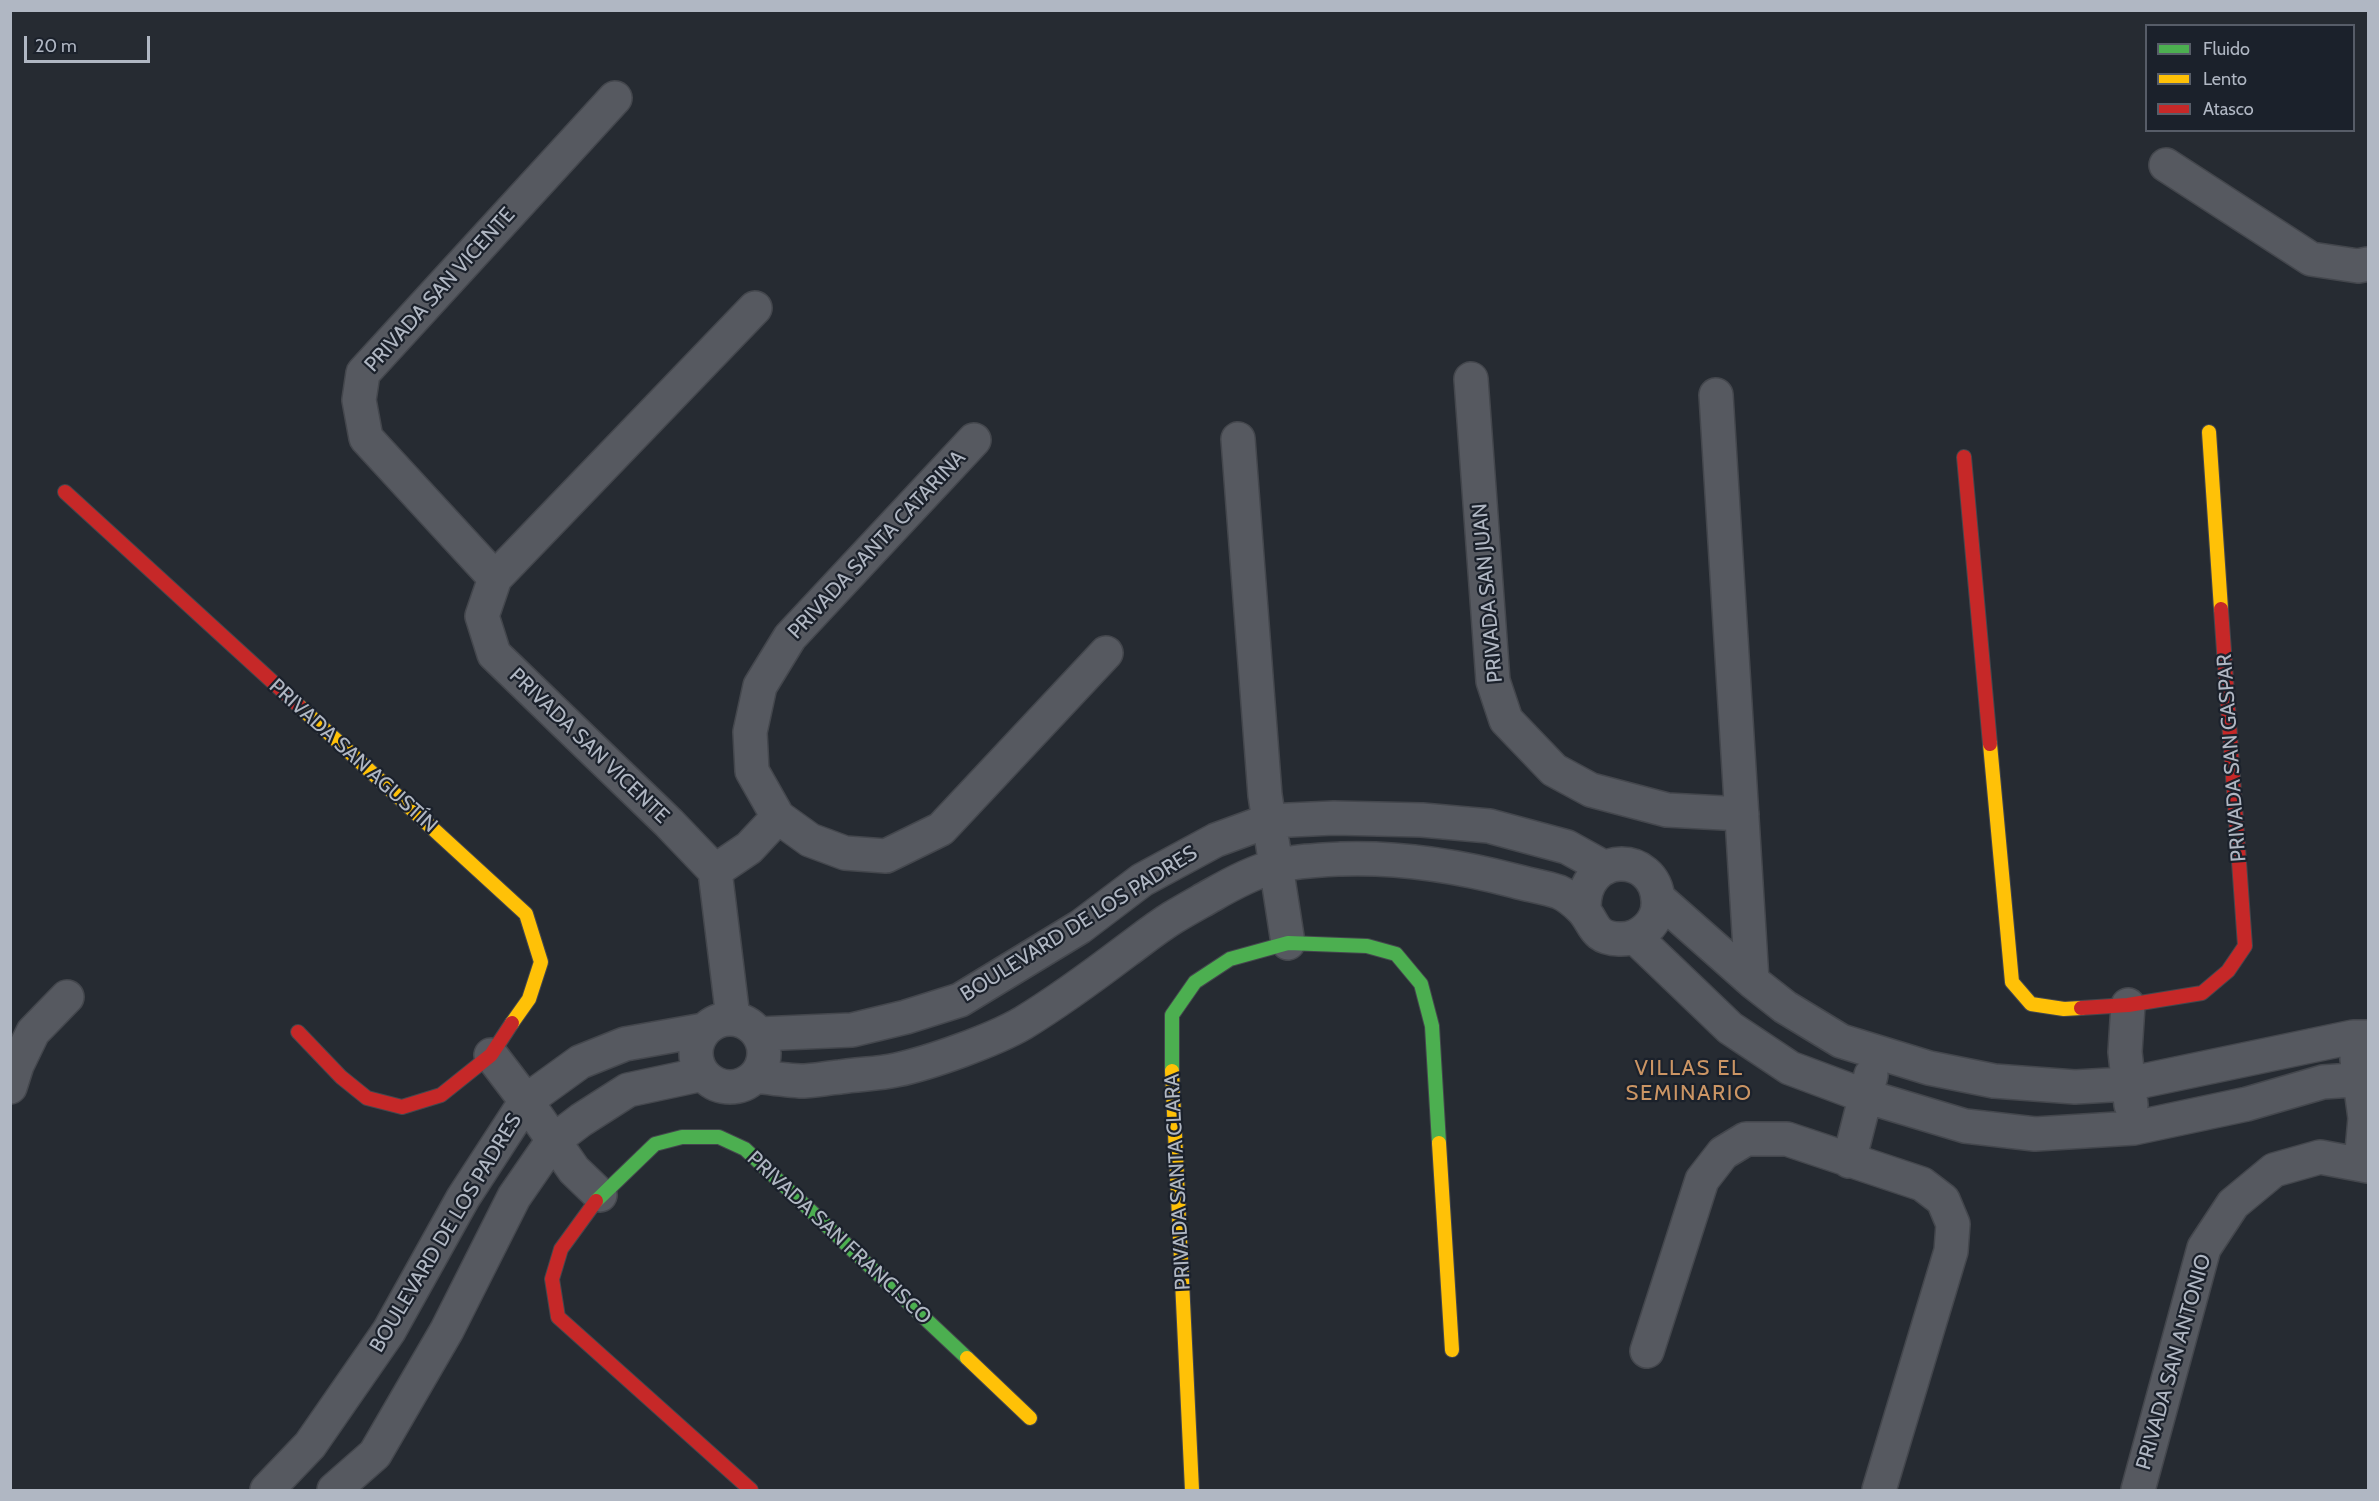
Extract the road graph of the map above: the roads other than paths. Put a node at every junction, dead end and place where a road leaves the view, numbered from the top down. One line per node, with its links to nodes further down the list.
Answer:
1 (615, 98): 12 (street, PRIVADA SAN VICENTE)
2 (2166, 165): 3 (street)
3 (2368, 264)
4 (755, 308): 12 (street, PRIVADA SAN VICENTE)
5 (1471, 379): 14 (street, PRIVADA SAN JUAN)
6 (1716, 395): 14 (street)
7 (2209, 432): 26 (street, PRIVADA SAN GASPAR)
8 (1238, 439): 16 (street)
9 (974, 440): 15 (street, PRIVADA SANTA CATARINA)
10 (1964, 457): 26 (street, PRIVADA SAN GASPAR)
11 (65, 492): 31 (street, PRIVADA SAN AGUSTÍN)
12 (495, 578): 19 (street, PRIVADA SAN VICENTE)
13 (1106, 653): 15 (street, PRIVADA SANTA CATARINA)
14 (1742, 814): 24 (street)
15 (778, 817): 19 (street)
16 (1268, 821): 17 (street); 18 (street, BOULEVARD DE LOS PADRES); 27 (street, BOULEVARD DE LOS PADRES)
17 (1275, 866): 21 (street, BOULEVARD DE LOS PADRES); 23 (street); 33 (street, BOULEVARD DE LOS PADRES)
18 (1605, 868): 20 (street); 21 (street)
19 (715, 871): 27 (street)
20 (1658, 898): 22 (street); 24 (street)
21 (1584, 910): 22 (street)
22 (1635, 937): 37 (street)
23 (1288, 943): 44 (street, PRIVADA SANTA CLARA); 50 (street, PRIVADA SANTA CLARA)
24 (1752, 981): 30 (street)
25 (67, 997): 36 (street)
26 (2128, 1005): 35 (street)
27 (732, 1027): 32 (street); 33 (street); 38 (street, BOULEVARD DE LOS PADRES)
28 (298, 1032): 31 (street, PRIVADA SAN AGUSTÍN)
29 (2361, 1037): 34 (street, PRIVADA SAN ANTONIO); 35 (street)
30 (1876, 1053): 35 (street); 37 (street)
31 (490, 1055): 38 (street)
32 (703, 1074): 33 (street); 40 (street, BOULEVARD DE LOS PADRES)
33 (755, 1076)
34 (2365, 1079): 39 (street); 42 (street, PRIVADA SAN ANTONIO)
35 (2128, 1084): 39 (street)
36 (10, 1087)
37 (1865, 1096): 39 (street); 41 (street)
38 (526, 1101): 40 (street); 47 (street, BOULEVARD DE LOS PADRES)
39 (2134, 1128)
40 (552, 1142): 43 (street); 48 (street, BOULEVARD DE LOS PADRES)
41 (1849, 1161): 45 (street); 51 (street)
42 (2365, 1165): 52 (street, PRIVADA SAN ANTONIO)
43 (600, 1195): 46 (street, PRIVADA SAN FRANCISCO); 49 (street, PRIVADA SAN FRANCISCO)
44 (1452, 1350)
45 (1647, 1351)
46 (1030, 1418)
47 (267, 1491)
48 (334, 1491)
49 (751, 1491)
50 (1192, 1491)
51 (1879, 1491)
52 (2138, 1491)

